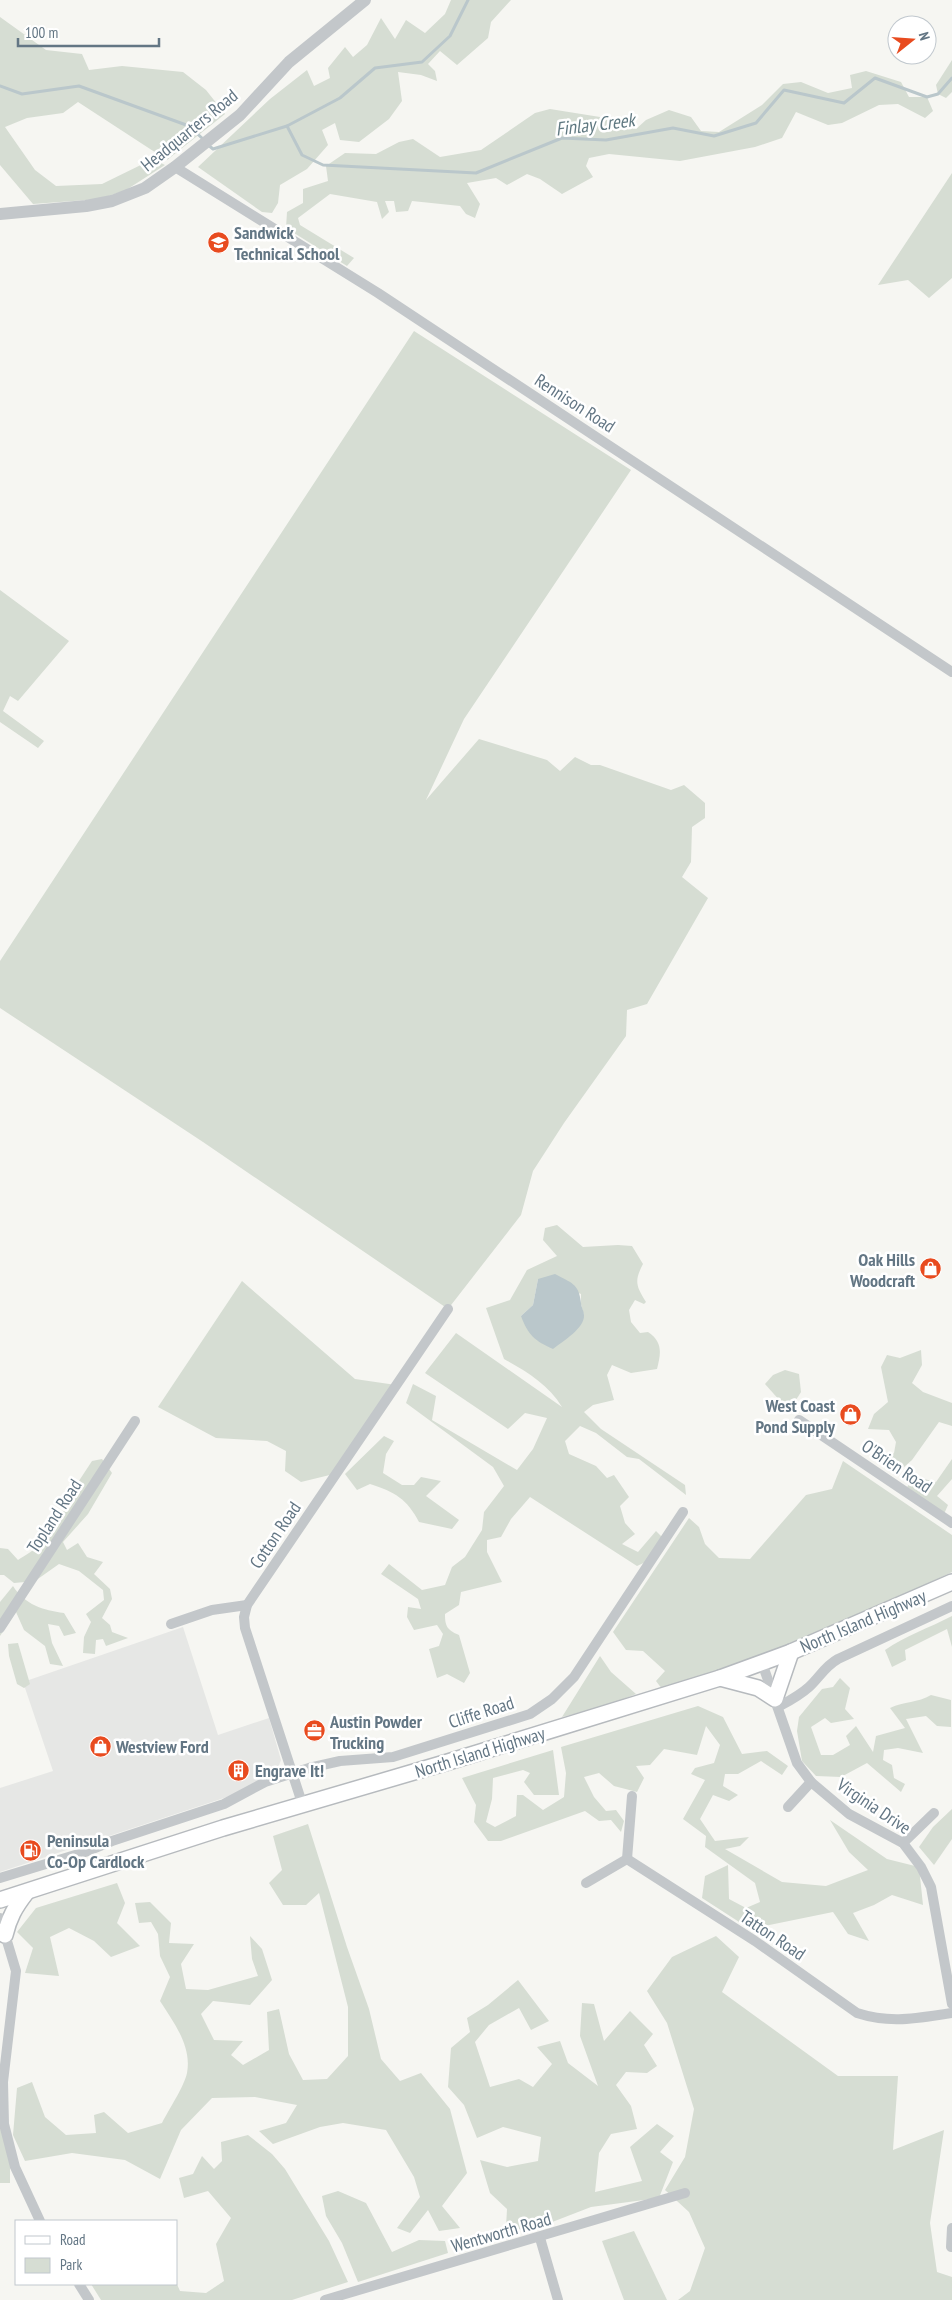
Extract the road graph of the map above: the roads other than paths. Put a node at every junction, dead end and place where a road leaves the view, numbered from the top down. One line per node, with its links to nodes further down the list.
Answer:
1 (365, 0): 2 (street, Headquarters Road)
2 (176, 167): 3 (street, Headquarters Road); 4 (street, Rennison Road)
3 (0, 214)
4 (952, 672)
5 (448, 1309): 11 (street, Cotton Road)
6 (799, 1420): 9 (street, O'Brien Road)
7 (135, 1421): 14 (street, Topland Road)
8 (683, 1512): 19 (street, Cliffe Road)
9 (952, 1523)
10 (952, 1582): 15 (main road, North Island Highway)
11 (247, 1605): 13 (street); 19 (street)
12 (952, 1606): 18 (street)
13 (171, 1624)
14 (0, 1628)
15 (791, 1652): 16 (main road, North Island Highway); 18 (main road)
16 (762, 1663): 17 (main road, North Island Highway); 18 (street, Virginia Drive)
17 (720, 1678): 18 (main road); 22 (main road, North Island Highway)
18 (776, 1703): 20 (street, Virginia Drive)
19 (293, 1773): 22 (street); 27 (street, Cliffe Road)
20 (811, 1782): 23 (street, Virginia Drive); 25 (street, Virginia Drive)
21 (632, 1796): 26 (street)
22 (303, 1806): 29 (main road, North Island Highway)
23 (788, 1807)
24 (934, 1813): 25 (street)
25 (903, 1843): 33 (street, Virginia Drive)
26 (627, 1859): 28 (street); 35 (street, Tatton Road)
27 (0, 1878)
28 (586, 1883)
29 (26, 1893): 30 (main road, North Island Highway); 32 (main road)
30 (0, 1900)
31 (0, 1918): 32 (street)
32 (3, 1934): 37 (street)
33 (948, 1947): 34 (street, Virginia Drive)
34 (952, 2004)
35 (952, 2013)
36 (685, 2193): 39 (street, Wentworth Road)
37 (40, 2220)
38 (952, 2228): 40 (street)
39 (540, 2238): 43 (street, Wentworth Road); 44 (street)
40 (951, 2247)
41 (80, 2285): 42 (street)
42 (89, 2300)
43 (325, 2300)
44 (558, 2300)

